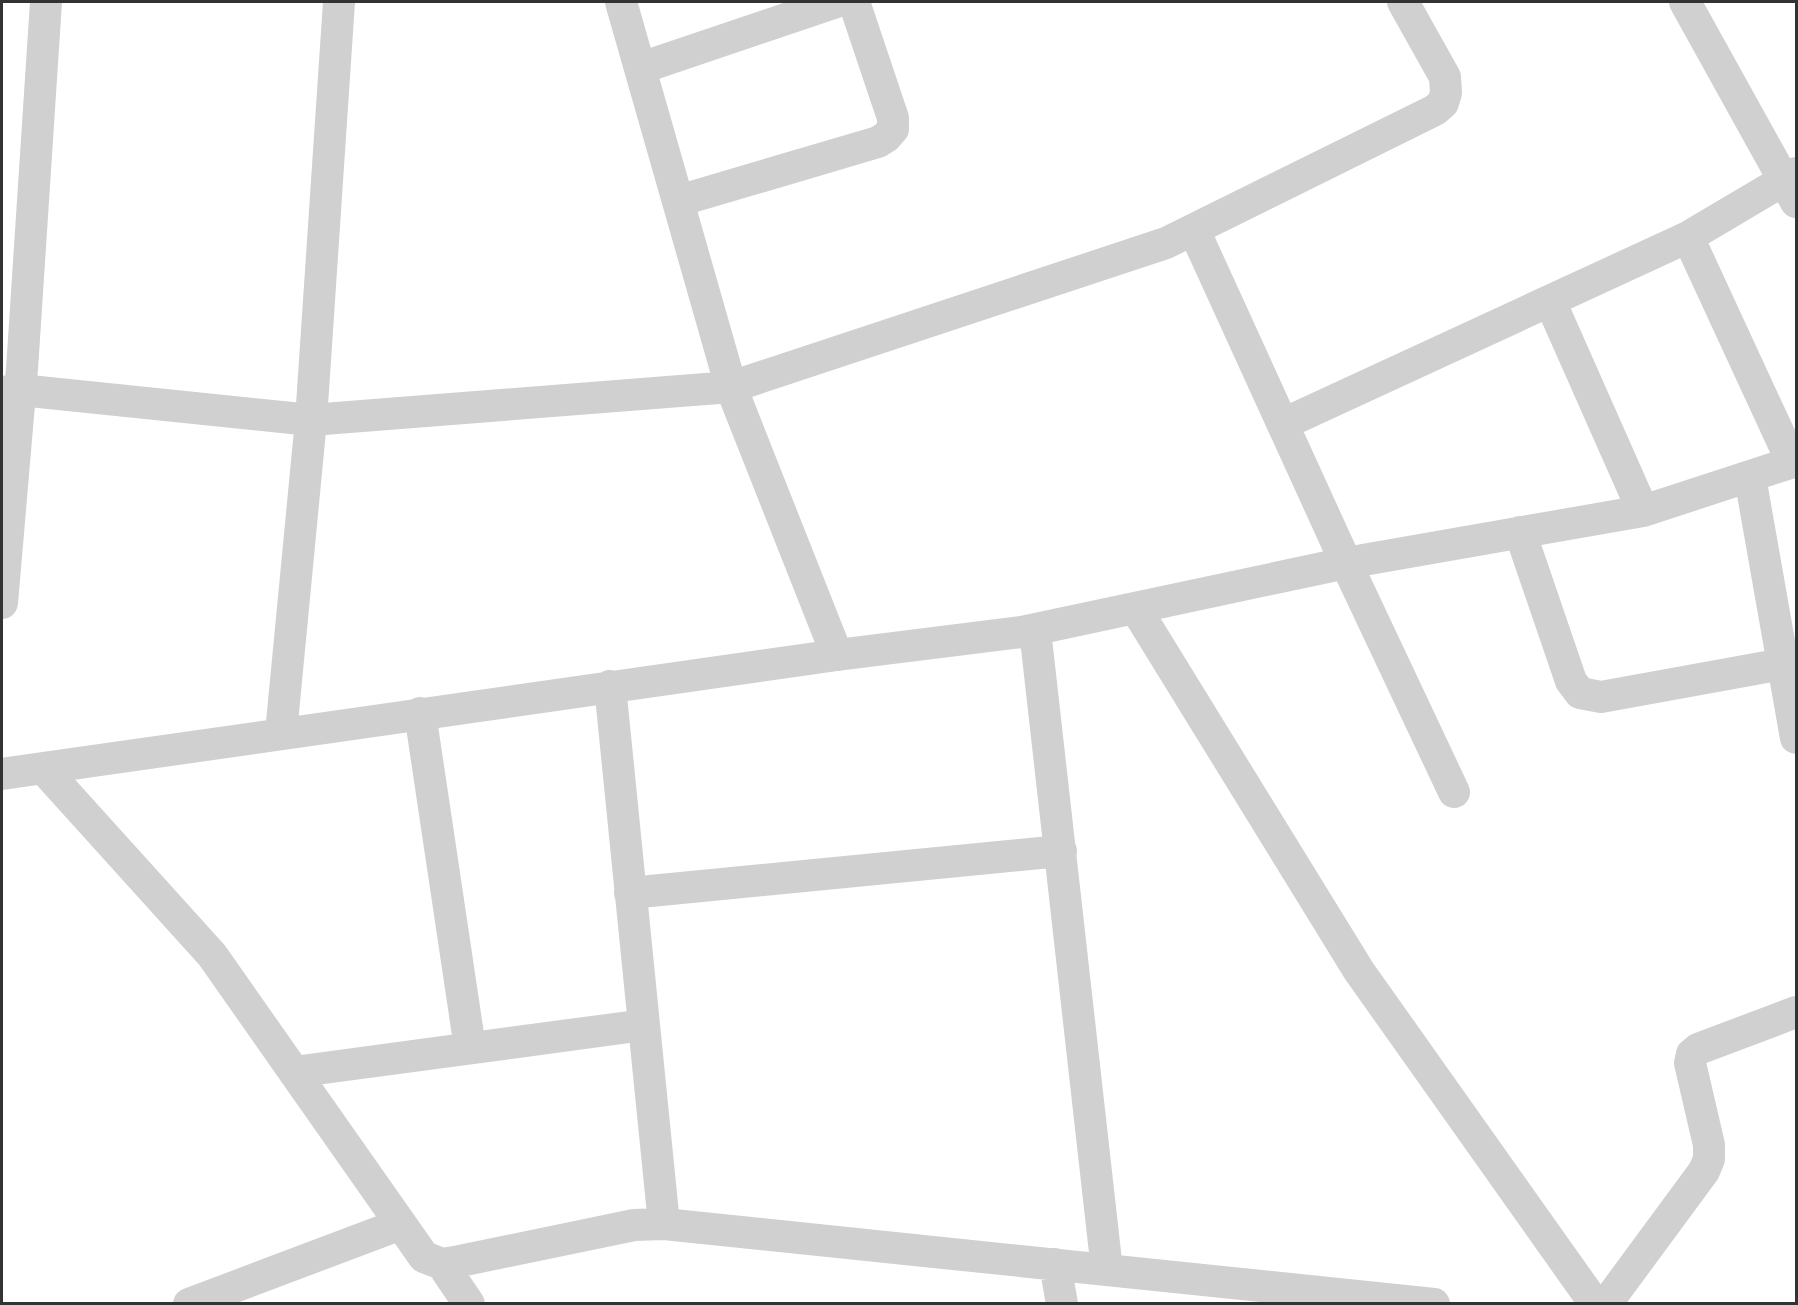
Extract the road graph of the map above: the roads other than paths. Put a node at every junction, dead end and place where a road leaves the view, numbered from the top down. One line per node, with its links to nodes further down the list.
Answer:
1 (46, 2): 15 (street)
2 (339, 2): 16 (street)
3 (621, 2): 8 (street)
4 (836, 2): 8 (street)
5 (854, 2): 10 (street)
6 (1403, 2): 11 (street)
7 (1685, 2): 9 (street)
8 (641, 68): 10 (street)
9 (1793, 185): 12 (street)
10 (678, 201): 14 (street)
11 (1194, 230): 14 (street); 17 (street)
12 (1688, 237): 13 (street); 18 (street)
13 (1550, 301): 17 (street); 20 (street)
14 (730, 387): 16 (street); 26 (street)
15 (11, 391): 16 (street); 23 (street)
16 (311, 420): 30 (street)
17 (1283, 424): 22 (street)
18 (1794, 461): 19 (street)
19 (1750, 477): 20 (street); 27 (street)
20 (1642, 511): 21 (street)
21 (1520, 532): 22 (street); 27 (street)
22 (1346, 563): 24 (street); 34 (street)
23 (2, 603)
24 (1136, 609): 25 (street); 51 (street)
25 (1035, 630): 26 (street); 35 (street)
26 (837, 655): 28 (street)
27 (1783, 664): 31 (street)
28 (610, 687): 29 (street); 36 (street)
29 (420, 713): 30 (street); 39 (street)
30 (281, 733): 32 (street)
31 (1797, 738)
32 (43, 768): 33 (street); 40 (street)
33 (2, 774)
34 (1454, 792)
35 (1061, 851): 36 (street); 45 (street)
36 (630, 893): 38 (street)
37 (1797, 1012): 52 (street)
38 (644, 1025): 39 (street); 42 (street)
39 (470, 1048): 40 (street)
40 (294, 1071): 41 (street)
41 (401, 1224): 43 (street); 47 (street)
42 (664, 1224): 43 (street); 44 (street)
43 (442, 1264): 48 (street)
44 (1055, 1264): 45 (street); 49 (street)
45 (1107, 1270): 46 (street)
46 (1268, 1295): 50 (street)
47 (208, 1301)
48 (469, 1304)
49 (1062, 1304)
50 (1434, 1304)
51 (1595, 1304)
52 (1606, 1304)

